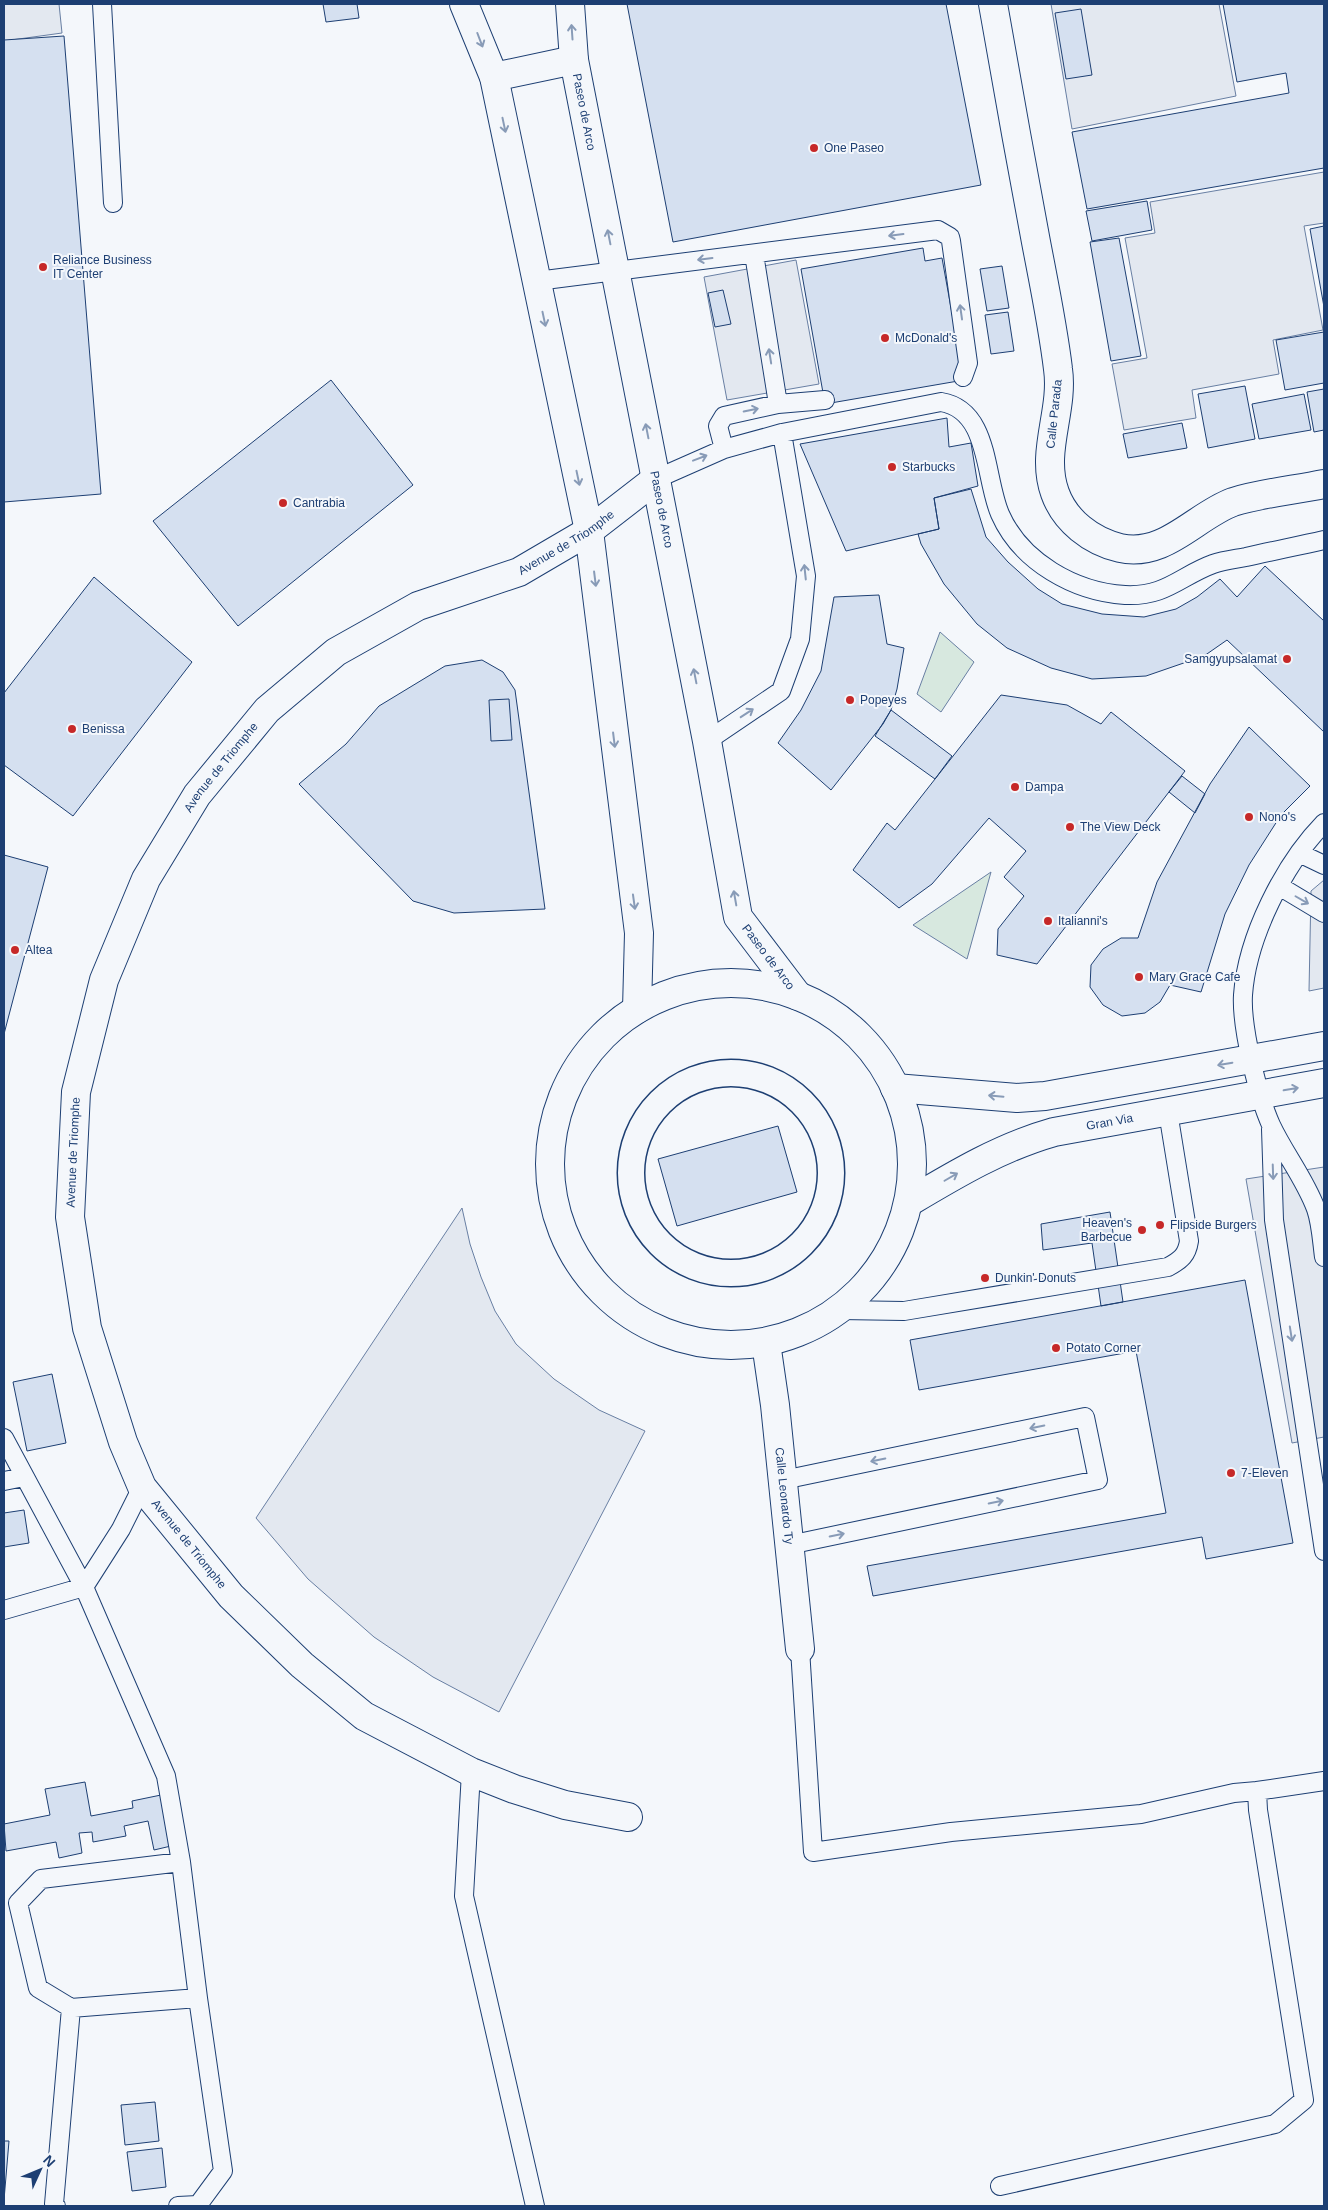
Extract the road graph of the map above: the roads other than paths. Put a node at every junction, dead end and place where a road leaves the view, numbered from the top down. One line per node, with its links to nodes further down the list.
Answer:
1 (102, 4): 7 (lane)
2 (464, 4): 6 (street, one-way to 6)
3 (570, 4): 5 (street, Paseo de Arco, one-way to 3)
4 (993, 4): 17 (street, Calle Parada)
5 (574, 60): 6 (street); 9 (street, Paseo de Arco, one-way to 5)
6 (494, 78): 10 (street, one-way to 10)
7 (113, 203)
8 (754, 254): 9 (lane, one-way to 9); 11 (lane, one-way to 8); 13 (lane, one-way to 8)
9 (615, 271): 10 (lane); 16 (street, Paseo de Arco, one-way to 9)
10 (537, 281): 18 (street, one-way to 18)
11 (963, 377)
12 (825, 400): 13 (lane)
13 (778, 404): 15 (lane, one-way to 13)
14 (782, 433): 15 (lane); 19 (lane); 20 (lane, one-way to 14)
15 (724, 449): 16 (lane, one-way to 15)
16 (656, 479): 18 (street, Avenue de Triomphe); 20 (street, Paseo de Arco, one-way to 16)
17 (1324, 484)
18 (589, 531): 27 (street, one-way to 27); 44 (street, Avenue de Triomphe)
19 (1324, 540)
20 (708, 741): 26 (street, Paseo de Arco, one-way to 20)
21 (1324, 823): 22 (lane)
22 (1299, 853): 23 (lane); 24 (lane)
23 (1324, 865)
24 (1279, 886): 25 (lane, one-way to 25); 29 (lane)
25 (1324, 912)
26 (798, 996): 27 (street); 31 (street)
27 (637, 1009): 39 (street)
28 (1324, 1046): 29 (street)
29 (1253, 1059): 31 (street, one-way to 31); 32 (lane)
30 (1324, 1083): 32 (street, Gran Via, one-way to 30)
31 (895, 1088): 35 (street)
32 (1262, 1095): 33 (street, Gran Via); 34 (lane)
33 (1168, 1112): 35 (street, Gran Via, one-way to 33); 38 (lane)
34 (1271, 1124): 36 (lane); 45 (lane, one-way to 45)
35 (909, 1202): 38 (street)
36 (1324, 1257)
37 (753, 1272): 37 (street)
38 (840, 1310): 39 (street)
39 (766, 1343): 42 (street, Calle Leonardo Ty)
40 (4, 1438): 41 (lane)
41 (24, 1477): 43 (lane); 48 (lane)
42 (782, 1480): 46 (street, Calle Leonardo Ty); 46 (lane, one-way to 42)
43 (4, 1481)
44 (142, 1488): 48 (lane); 51 (street, Avenue de Triomphe)
45 (1322, 1526): 47 (lane)
46 (790, 1545): 50 (street, Calle Leonardo Ty)
47 (1324, 1551)
48 (84, 1587): 49 (lane); 55 (lane)
49 (4, 1610)
50 (800, 1649): 53 (lane)
51 (471, 1772): 54 (street, Avenue de Triomphe); 61 (lane)
52 (1324, 1781): 53 (lane)
53 (1257, 1791): 58 (lane)
54 (628, 1817)
55 (181, 1862): 56 (lane); 57 (lane)
56 (198, 1998): 57 (lane); 60 (lane)
57 (70, 2008): 59 (lane)
58 (1000, 2186)
59 (56, 2206)
60 (178, 2206)
61 (536, 2206)

